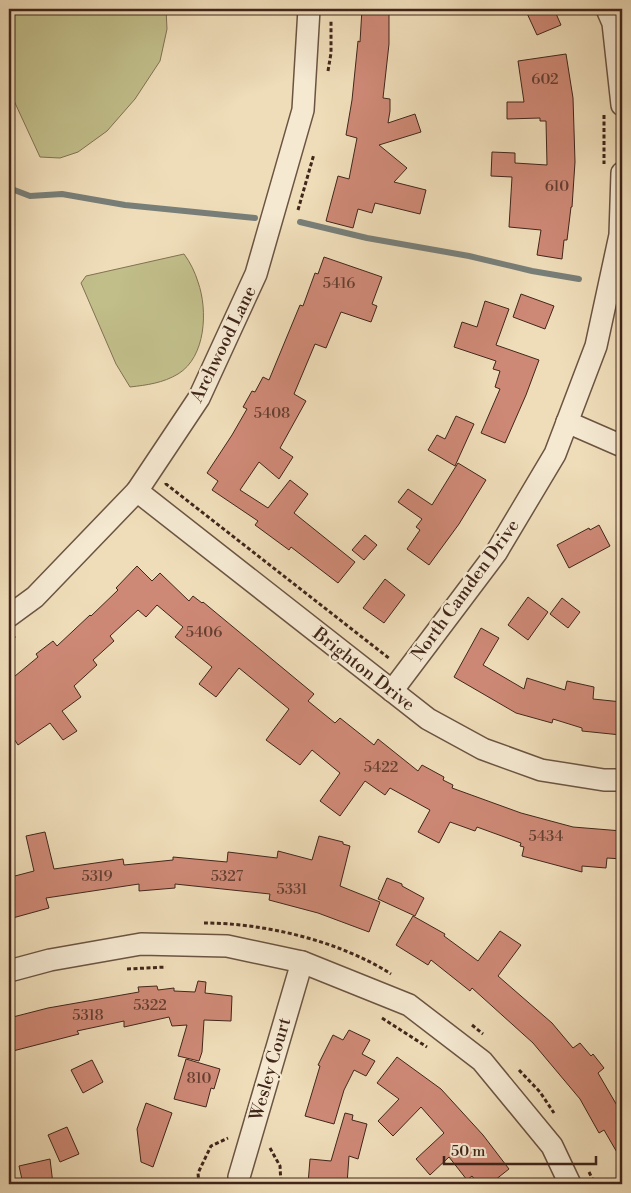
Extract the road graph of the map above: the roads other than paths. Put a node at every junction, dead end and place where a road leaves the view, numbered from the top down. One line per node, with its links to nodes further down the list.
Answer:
1 (309, 9): 7 (street, Archwood Lane)
2 (607, 9): 3 (street)
3 (613, 109)
4 (613, 172): 5 (street, North Camden Drive)
5 (567, 422): 6 (street); 9 (street, North Camden Drive)
6 (622, 446)
7 (137, 491): 8 (street, Archwood Lane); 9 (street, Brighton Drive)
8 (9, 616)
9 (392, 691): 10 (street, Brighton Drive)
10 (622, 780)
11 (302, 962): 12 (street); 13 (street, Wesley Court); 14 (street)
12 (9, 971)
13 (239, 1177)
14 (570, 1184)

